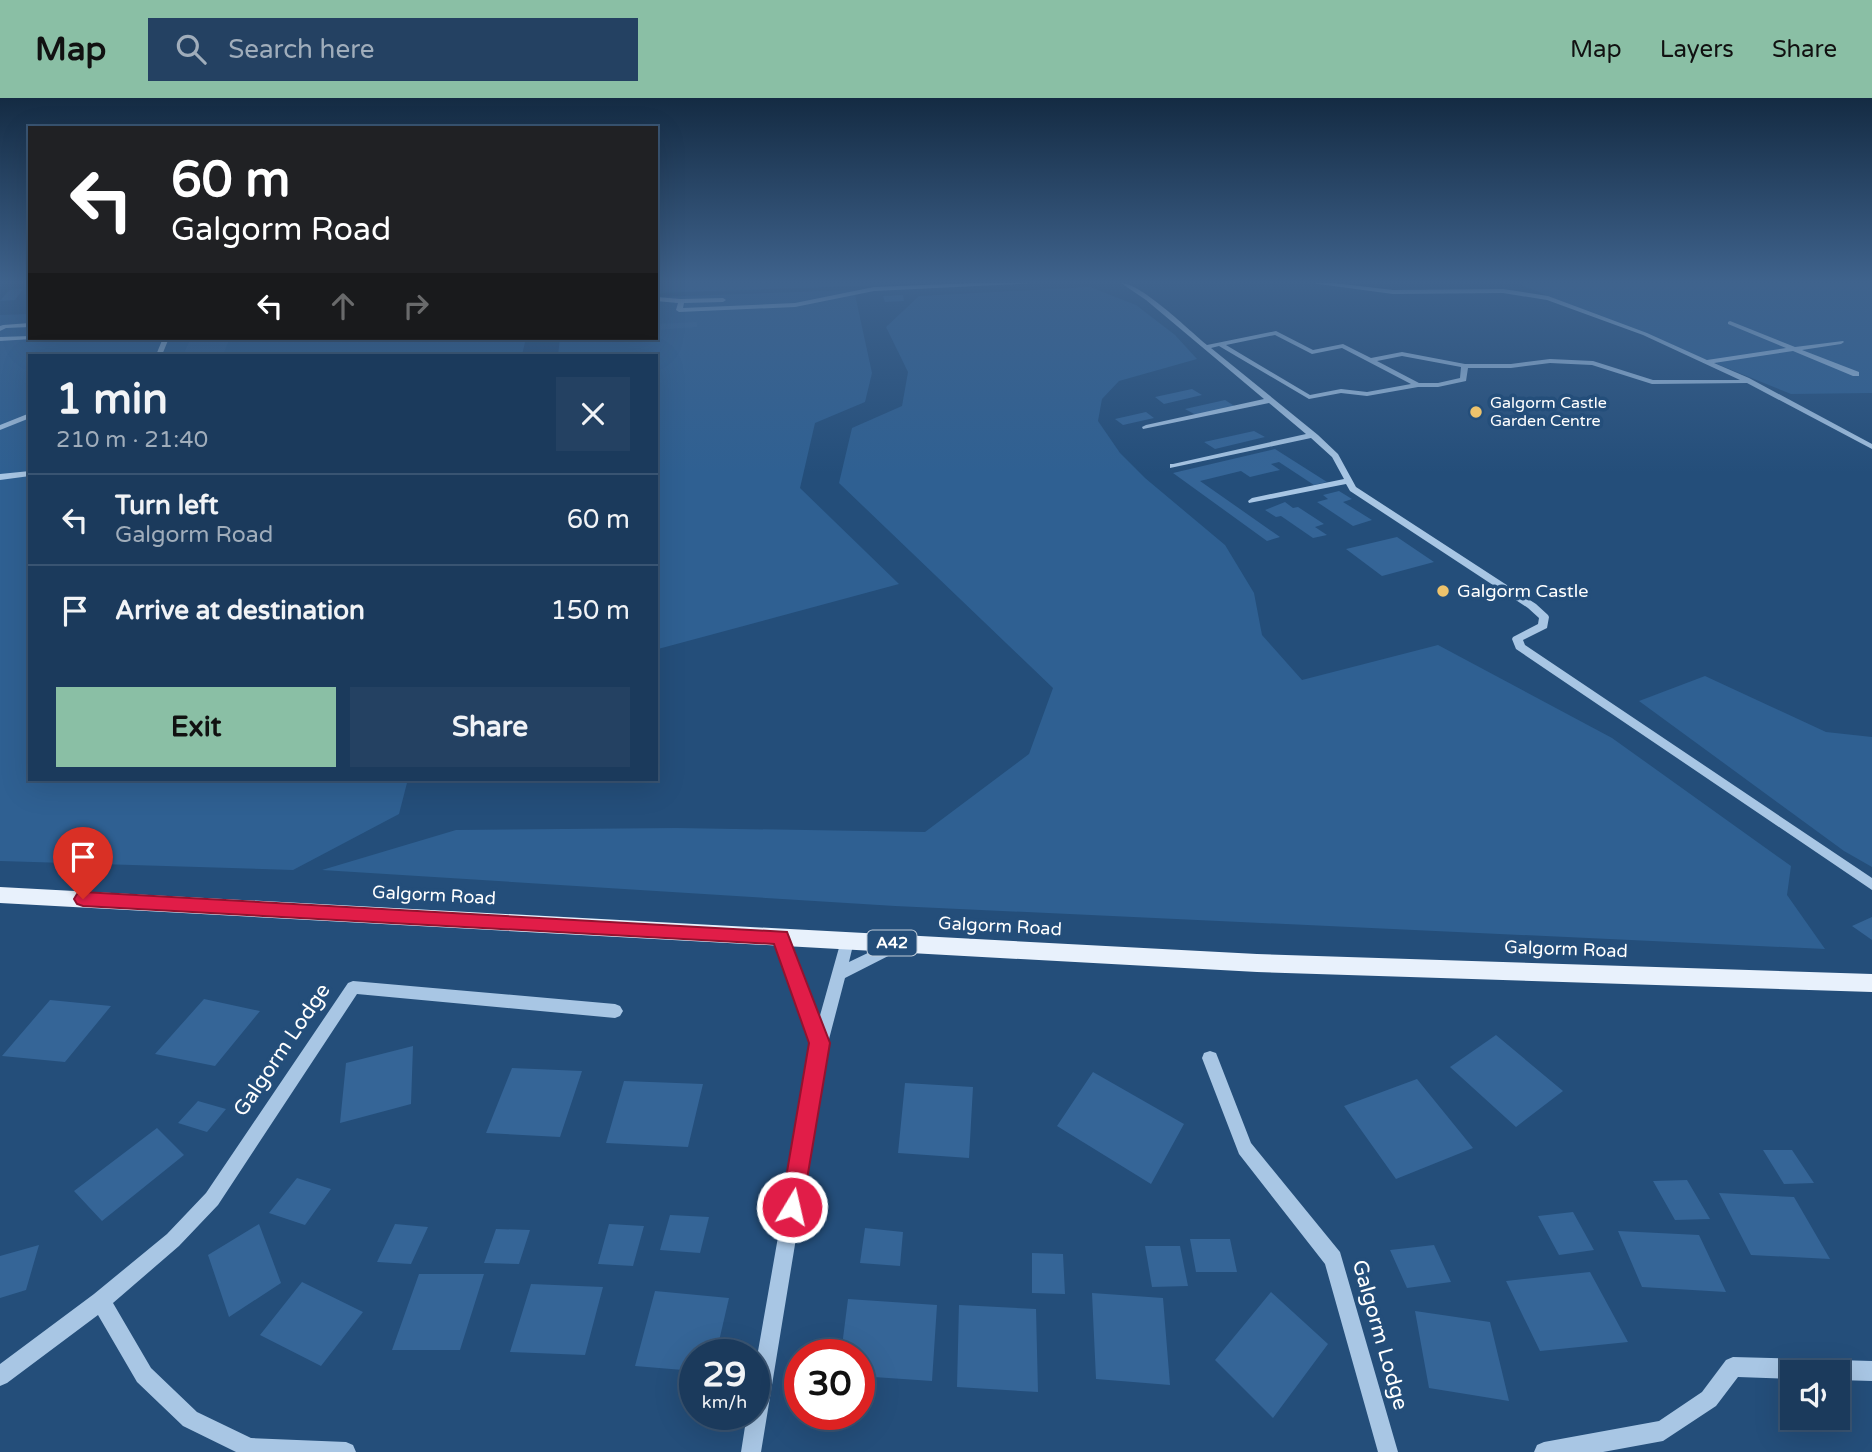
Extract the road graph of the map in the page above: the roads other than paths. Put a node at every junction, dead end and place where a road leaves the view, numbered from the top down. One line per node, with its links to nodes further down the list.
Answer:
1 (1209, 346): 9 (street)
2 (1224, 346): 16 (street)
3 (1301, 346): 4 (street)
4 (1342, 346)
5 (1343, 346): 11 (street)
6 (1671, 346): 12 (street)
7 (1789, 346): 10 (street)
8 (1808, 346): 10 (street)
9 (1205, 347): 17 (street)
10 (1794, 348): 12 (street); 14 (street)
11 (1370, 360): 13 (street); 16 (street)
12 (1706, 362): 15 (street)
13 (1465, 366): 15 (street); 16 (street)
14 (1856, 374)
15 (1750, 382): 22 (street)
16 (1418, 385)
17 (1270, 400): 19 (street); 21 (street)
18 (28, 416): 20 (street)
19 (1146, 426)
20 (0, 428)
21 (1312, 435): 23 (street); 26 (street)
22 (1872, 447)
23 (1173, 466)
24 (28, 473): 25 (street)
25 (0, 477)
26 (1348, 481): 27 (street); 28 (street)
27 (1252, 501)
28 (1872, 885)
29 (0, 895): 30 (main road, Galgorm Road / A42)
30 (780, 937): 31 (main road, Galgorm Road / A42); 36 (street)
31 (847, 941): 32 (main road, Galgorm Road / A42); 33 (street)
32 (900, 943): 33 (street); 34 (main road, Galgorm Road / A42)
33 (838, 974): 36 (street)
34 (1872, 983)
35 (615, 1011): 38 (street, Galgorm Lodge)
36 (820, 1043): 42 (street)
37 (1210, 1058): 43 (street, Galgorm Lodge)
38 (101, 1301): 40 (street, Galgorm Lodge); 41 (street)
39 (1872, 1371): 44 (street)
40 (0, 1376)
41 (346, 1452)
42 (751, 1452)
43 (1388, 1452)
44 (1544, 1452)

